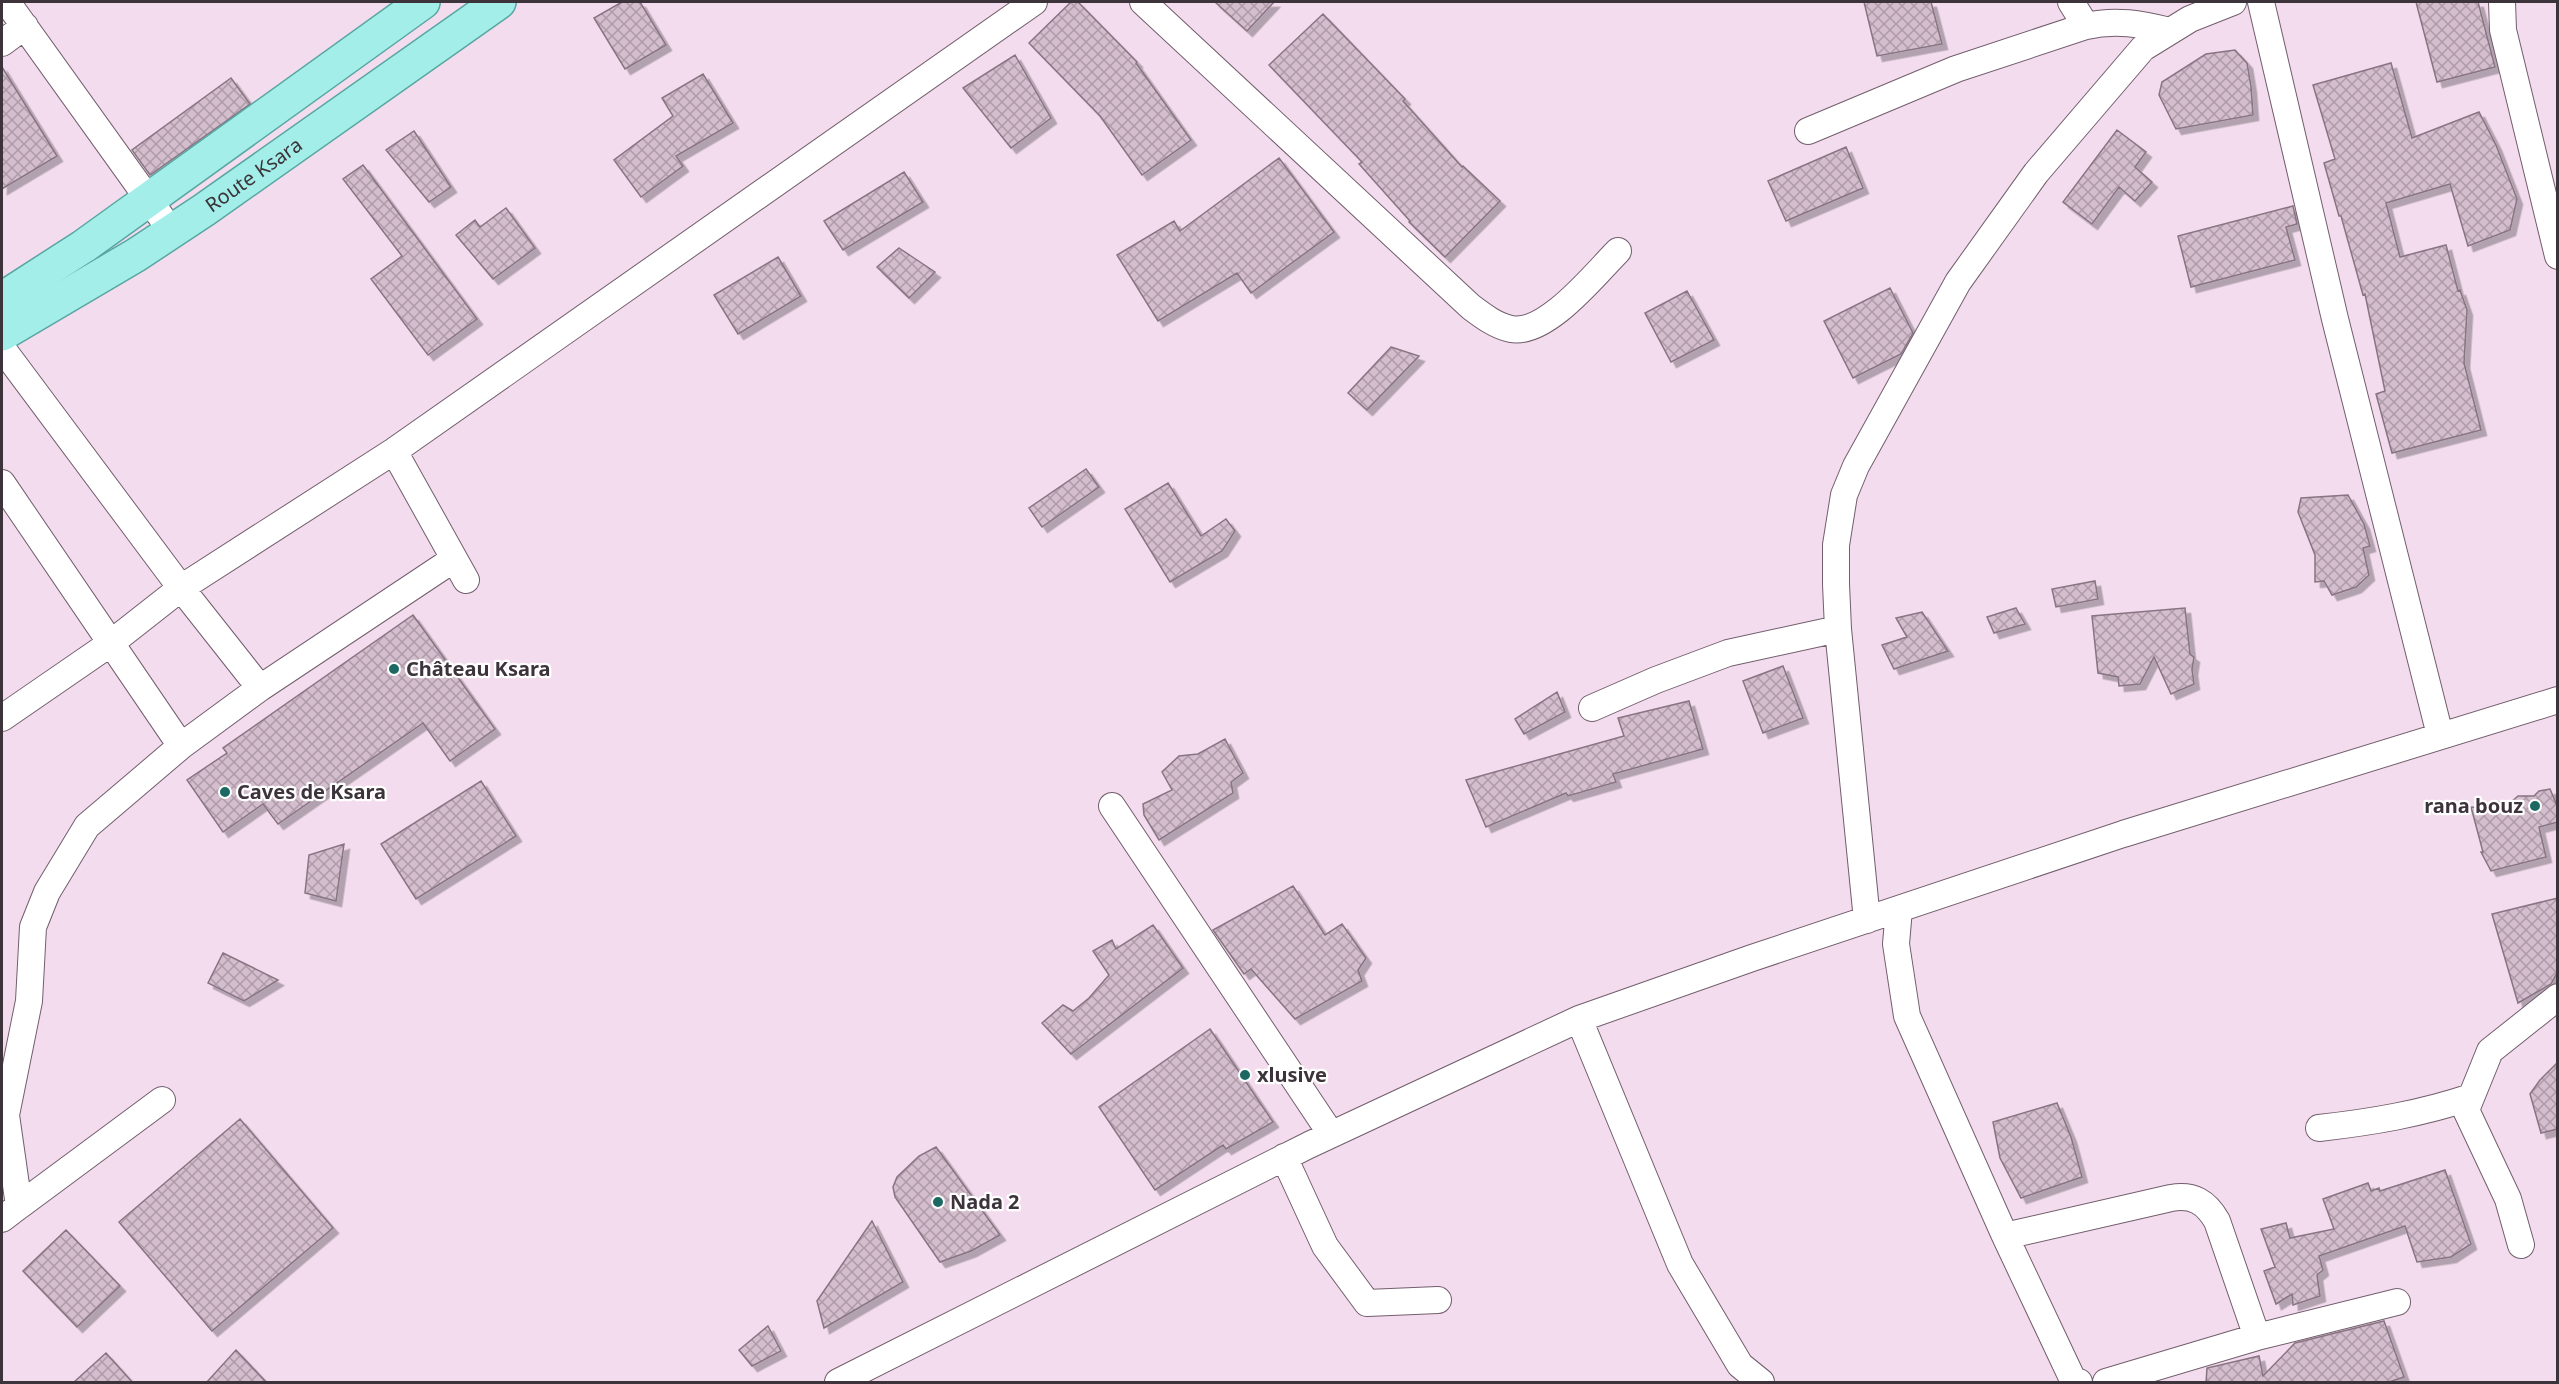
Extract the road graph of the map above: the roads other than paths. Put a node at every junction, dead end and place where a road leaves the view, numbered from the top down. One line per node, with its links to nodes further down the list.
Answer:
1 (7, 2): 10 (street)
2 (423, 2): 15 (main road, Route Ksara)
3 (499, 2): 16 (main road, Route Ksara)
4 (1034, 2): 22 (street)
5 (1143, 2): 17 (street)
6 (2071, 2): 11 (street)
7 (2233, 2): 12 (street)
8 (2261, 2): 31 (street)
9 (2502, 2): 18 (street)
10 (25, 26): 13 (street); 15 (street)
11 (2086, 26): 12 (street); 14 (street)
12 (2170, 31): 25 (street)
13 (2, 42)
14 (1808, 131)
15 (149, 200): 16 (street); 19 (main road, Route Ksara)
16 (171, 232): 20 (main road, Route Ksara)
17 (1618, 251)
18 (2558, 256)
19 (2, 299)
20 (2, 334)
21 (2, 348): 24 (street)
22 (394, 451): 24 (street); 27 (street)
23 (2, 483): 26 (street)
24 (181, 588): 26 (street); 27 (street)
25 (1838, 629): 29 (street); 35 (street)
26 (111, 643): 30 (street); 32 (street)
27 (260, 688): 32 (street)
28 (2558, 700): 31 (street)
29 (1592, 708)
30 (2, 718)
31 (2440, 735): 34 (street)
32 (181, 746): 43 (street)
33 (1112, 806): 41 (street)
34 (1899, 909): 35 (street); 44 (street)
35 (1867, 920): 37 (street)
36 (2558, 997): 38 (street)
37 (1580, 1019): 41 (street); 49 (street)
38 (2471, 1096): 40 (street); 45 (street)
39 (162, 1100): 43 (street)
40 (2319, 1128)
41 (1331, 1134): 42 (street)
42 (1284, 1157): 46 (street); 50 (street)
43 (10, 1212)
44 (2005, 1236): 48 (street); 52 (street)
45 (2521, 1245)
46 (1438, 1300)
47 (2397, 1302): 48 (street)
48 (2257, 1337): 53 (street)
49 (1738, 1374): 51 (street)
50 (837, 1383)
51 (1761, 1383)
52 (2079, 1383)
53 (2106, 1383)

